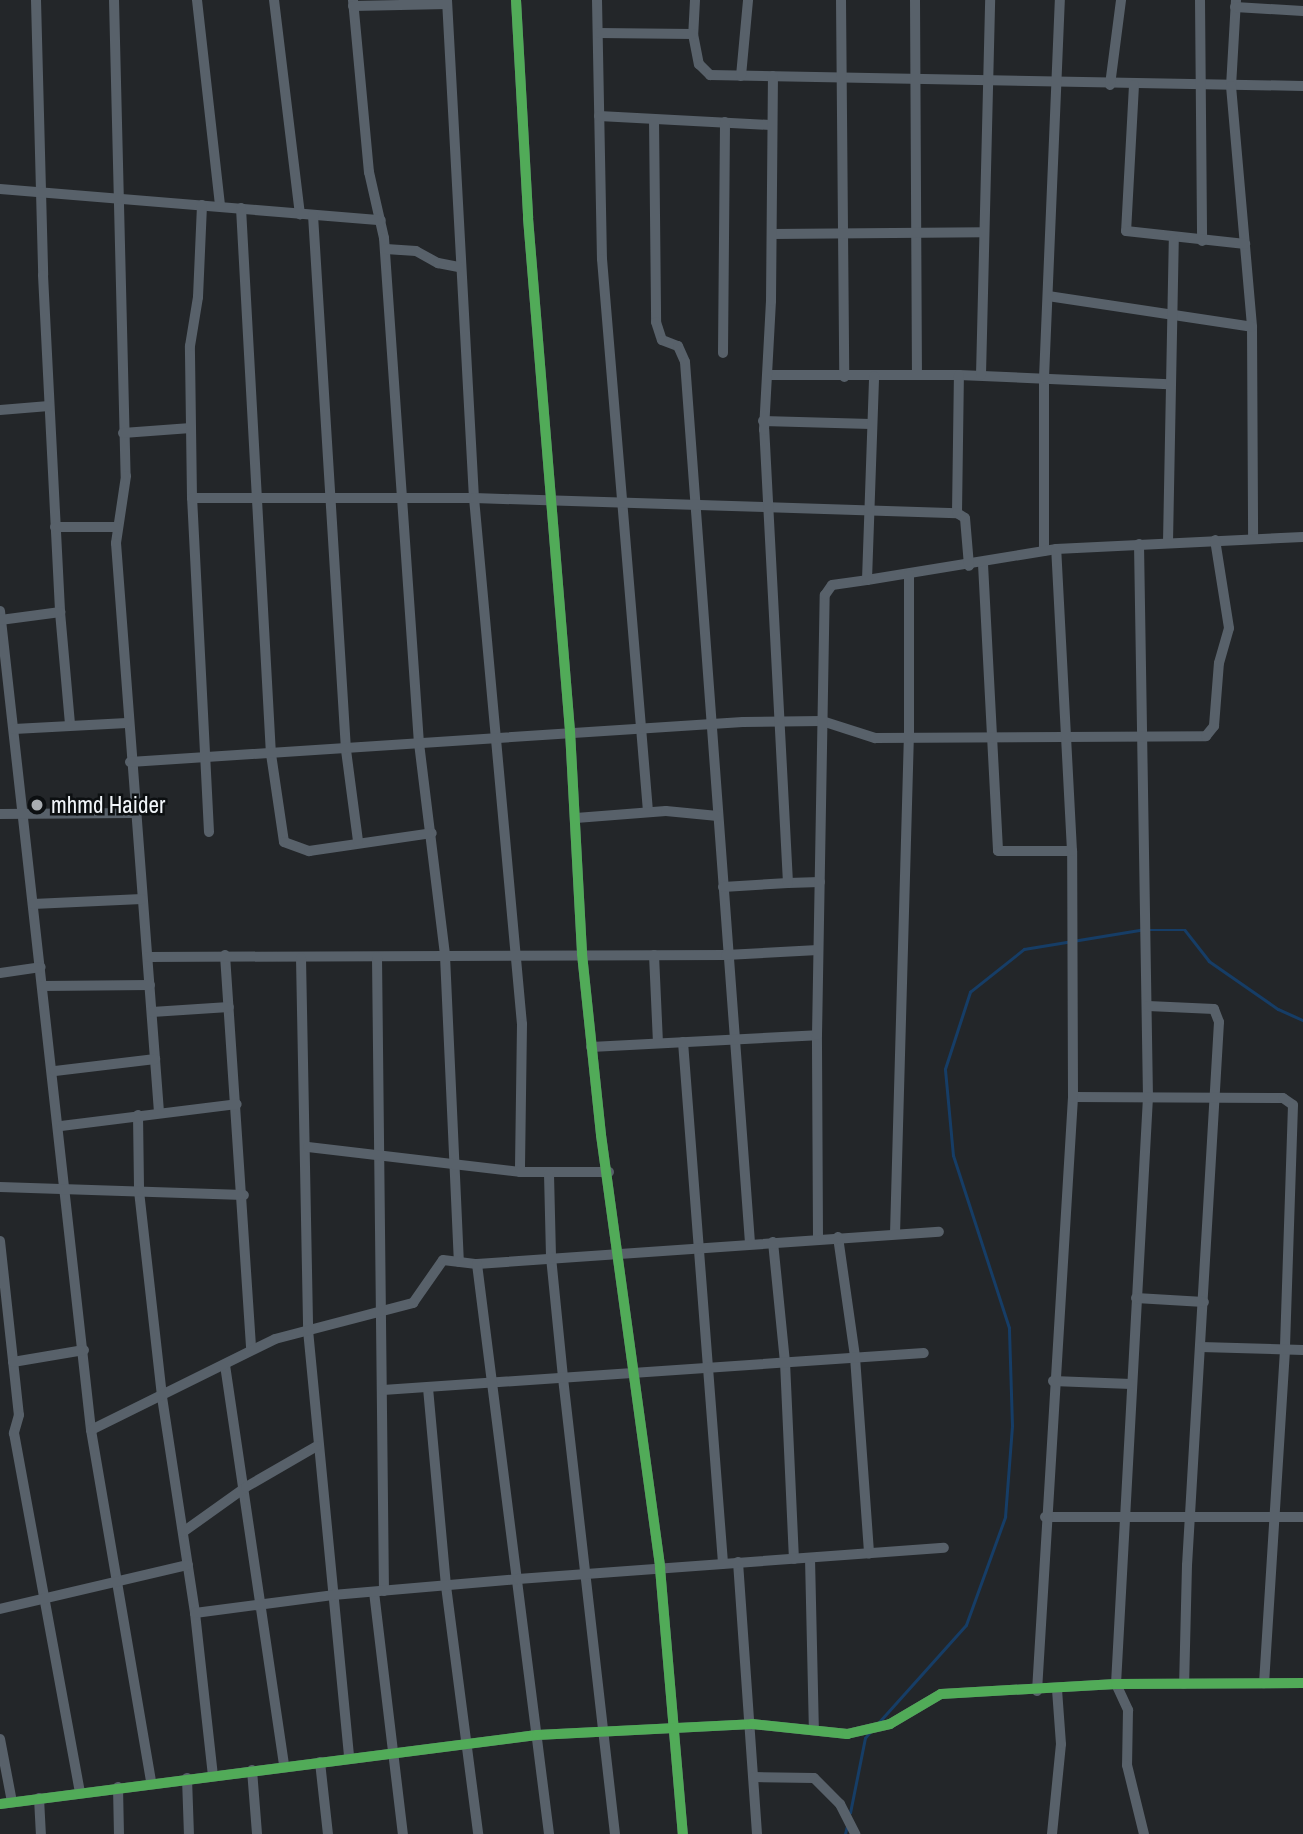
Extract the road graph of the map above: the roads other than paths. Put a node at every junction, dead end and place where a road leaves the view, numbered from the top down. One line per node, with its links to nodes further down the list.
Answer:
1 (36, 0): 37 (street)
2 (114, 0): 38 (street)
3 (197, 0): 40 (street)
4 (274, 0): 42 (street)
5 (516, 0): 77 (street)
6 (597, 0): 19 (street)
7 (695, 0): 20 (street)
8 (748, 0): 21 (street)
9 (841, 0): 23 (street)
10 (915, 0): 24 (street)
11 (990, 0): 25 (street)
12 (1060, 0): 26 (street)
13 (1121, 0): 27 (street)
14 (1200, 0): 29 (street)
15 (447, 2): 16 (street); 53 (street)
16 (353, 3): 44 (street)
17 (1235, 4): 18 (street); 30 (street)
18 (1303, 10)
19 (599, 33): 20 (street); 32 (street)
20 (693, 34): 21 (street)
21 (741, 76): 22 (street)
22 (773, 76): 23 (street); 35 (street)
23 (844, 79): 24 (street); 47 (street)
24 (917, 80): 25 (street); 48 (street)
25 (988, 82): 26 (street); 45 (street)
26 (1056, 83): 27 (street); 54 (street)
27 (1110, 85): 28 (street)
28 (1134, 85): 29 (street); 49 (street)
29 (1201, 85): 30 (street); 50 (street)
30 (1231, 86): 31 (street); 51 (street)
31 (1303, 86)
32 (599, 116): 33 (street); 78 (street)
33 (654, 119): 34 (street); 79 (street)
34 (725, 122): 35 (street); 57 (street)
35 (771, 125): 46 (street)
36 (0, 189): 37 (street)
37 (43, 191): 38 (street); 66 (street)
38 (122, 197): 39 (street); 71 (street)
39 (202, 205): 40 (street); 70 (street)
40 (220, 206): 41 (street)
41 (241, 208): 42 (street); 74 (street)
42 (300, 214): 43 (street)
43 (313, 215): 44 (street); 75 (street)
44 (381, 220): 52 (street)
45 (984, 232): 48 (street); 61 (street)
46 (772, 234): 47 (street); 59 (street)
47 (845, 234): 48 (street); 63 (street)
48 (915, 234): 58 (street)
49 (1174, 239): 50 (street); 55 (street)
50 (1202, 241): 51 (street)
51 (1245, 244): 56 (street)
52 (386, 249): 53 (street); 72 (street)
53 (459, 267): 76 (street)
54 (1048, 296): 55 (street); 64 (street)
55 (1171, 314): 56 (street); 65 (street)
56 (1252, 327): 86 (street)
57 (723, 353)
58 (917, 374): 60 (street); 62 (street)
59 (768, 375): 63 (street); 68 (street)
60 (959, 375): 61 (street); 82 (street)
61 (981, 375): 64 (street)
62 (874, 376): 63 (street); 69 (street)
63 (844, 377)
64 (1044, 379): 65 (street); 91 (street)
65 (1169, 384): 88 (street)
66 (49, 406): 67 (street); 83 (street)
67 (0, 410)
68 (763, 421): 69 (street); 80 (street)
69 (872, 424): 81 (street)
70 (191, 428): 71 (street); 73 (street)
71 (123, 433): 84 (street)
72 (405, 497): 75 (street); 76 (street); 112 (street)
73 (192, 498): 74 (street); 115 (street)
74 (256, 498): 75 (street); 114 (street)
75 (330, 498): 113 (street)
76 (474, 498): 77 (street); 107 (street)
77 (548, 500): 78 (street); 106 (street)
78 (621, 501): 79 (street); 104 (street)
79 (696, 503): 80 (street); 102 (street)
80 (765, 504): 81 (street); 100 (street)
81 (867, 510): 82 (street); 95 (street)
82 (957, 513): 93 (street)
83 (55, 527): 84 (street); 97 (street)
84 (117, 527): 101 (street)
85 (1303, 537): 86 (street)
86 (1254, 538): 87 (street)
87 (1215, 540): 88 (street); 109 (street)
88 (1168, 542): 89 (street)
89 (1139, 544): 90 (street); 109 (street)
90 (1056, 550): 91 (street); 110 (street)
91 (1044, 551): 92 (street)
92 (983, 564): 93 (street); 111 (street)
93 (968, 566): 94 (street)
94 (909, 574): 95 (street); 108 (street)
95 (867, 580): 99 (street)
96 (0, 611): 98 (street)
97 (60, 612): 98 (street); 103 (street)
98 (0, 620): 105 (street)
99 (822, 721): 100 (street); 108 (street); 127 (street)
100 (781, 722): 102 (street); 128 (street)
101 (127, 723): 103 (street); 116 (street)
102 (711, 724): 104 (street); 121 (street)
103 (70, 725): 105 (street)
104 (640, 726): 106 (street); 117 (street)
105 (14, 729): 118 (street)
106 (570, 731): 107 (street); 122 (street)
107 (493, 736): 112 (street); 133 (street)
108 (909, 738): 111 (street); 174 (street)
109 (1143, 738): 110 (street); 146 (street)
110 (1067, 739): 111 (street); 126 (street)
111 (992, 740): 126 (street)
112 (419, 743): 113 (street); 124 (street)
113 (345, 750): 114 (street); 125 (street)
114 (271, 754): 115 (street); 125 (street)
115 (202, 758): 116 (street); 123 (street)
116 (130, 762): 119 (street)
117 (648, 811): 121 (street); 122 (street)
118 (24, 813): 119 (street); 120 (street); 131 (street)
119 (133, 813): 130 (street)
120 (0, 814)
121 (718, 817): 129 (street)
122 (576, 818): 134 (street)
123 (209, 832)
124 (432, 833): 125 (street); 138 (street)
125 (358, 841)
126 (1072, 850): 156 (street)
127 (820, 882): 128 (street); 132 (street)
128 (788, 883): 129 (street)
129 (723, 887): 137 (street)
130 (142, 899): 131 (street); 139 (street)
131 (33, 904): 142 (street)
132 (818, 950): 137 (street); 149 (street)
133 (516, 953): 134 (street); 138 (street); 166 (street)
134 (582, 954): 136 (street); 153 (street)
135 (225, 955): 139 (street); 141 (street); 147 (street)
136 (654, 955): 137 (street); 152 (street)
137 (726, 955): 150 (street)
138 (445, 956): 140 (street); 165 (street)
139 (148, 957): 144 (street)
140 (377, 957): 141 (street); 164 (street)
141 (301, 958): 163 (street)
142 (41, 967): 143 (street); 145 (street)
143 (0, 973)
144 (150, 985): 145 (street); 148 (street)
145 (42, 986): 155 (street)
146 (1148, 1006): 157 (street); 158 (street)
147 (229, 1007): 148 (street); 159 (street)
148 (152, 1012): 154 (street)
149 (817, 1035): 150 (street); 176 (street)
150 (731, 1037): 151 (street); 179 (street)
151 (683, 1042): 152 (street); 180 (street)
152 (657, 1043): 153 (street)
153 (591, 1047): 167 (street)
154 (155, 1059): 155 (street); 160 (street)
155 (55, 1071): 162 (street)
156 (1073, 1097): 157 (street); 202 (street)
157 (1148, 1097): 158 (street); 185 (street)
158 (1214, 1098): 186 (street); 192 (street)
159 (237, 1104): 160 (street); 172 (street)
160 (159, 1112): 161 (street)
161 (138, 1115): 162 (street); 171 (street)
162 (61, 1126): 170 (street)
163 (308, 1147): 164 (street); 188 (street)
164 (382, 1156): 165 (street); 187 (street)
165 (457, 1166): 166 (street); 183 (street)
166 (520, 1172): 168 (street)
167 (609, 1172): 168 (street); 181 (street)
168 (549, 1174): 182 (street)
169 (0, 1187): 170 (street)
170 (66, 1188): 171 (street); 191 (street)
171 (139, 1191): 172 (street); 207 (street)
172 (244, 1195): 190 (street)
173 (939, 1232): 174 (street)
174 (895, 1234): 175 (street)
175 (838, 1237): 176 (street); 195 (street)
176 (818, 1238): 178 (street)
177 (0, 1241): 196 (street)
178 (773, 1242): 179 (street); 197 (street)
179 (750, 1243): 180 (street)
180 (698, 1246): 181 (street); 199 (street)
181 (619, 1253): 182 (street); 200 (street)
182 (551, 1257): 184 (street); 201 (street)
183 (459, 1262): 184 (street); 187 (street)
184 (477, 1264): 203 (street)
185 (1136, 1298): 186 (street); 204 (street)
186 (1204, 1302): 189 (street)
187 (383, 1314): 188 (street); 206 (street)
188 (308, 1330): 190 (street); 209 (street)
189 (1201, 1347): 192 (street); 215 (street)
190 (251, 1349): 198 (street)
191 (84, 1350): 196 (street); 208 (street)
192 (1285, 1350): 193 (street); 214 (street)
193 (1303, 1350)
194 (924, 1353): 195 (street)
195 (855, 1357): 197 (street); 218 (street)
196 (13, 1362): 231 (street)
197 (785, 1362): 199 (street); 220 (street)
198 (225, 1365): 207 (street); 210 (street)
199 (709, 1368): 200 (street); 222 (street)
200 (635, 1373): 201 (street); 224 (street)
201 (563, 1378): 203 (street); 225 (street)
202 (1053, 1381): 204 (street); 211 (street)
203 (495, 1384): 205 (street); 226 (street)
204 (1131, 1384): 213 (street)
205 (428, 1388): 206 (street); 228 (street)
206 (383, 1390): 229 (street)
207 (162, 1396): 208 (street); 216 (street)
208 (92, 1430): 227 (street)
209 (317, 1446): 210 (street); 230 (street)
210 (246, 1487): 216 (street); 232 (street)
211 (1045, 1517): 213 (street); 240 (street)
212 (1303, 1517): 214 (street)
213 (1122, 1518): 215 (street); 237 (street)
214 (1271, 1518): 215 (street); 235 (street)
215 (1191, 1520): 238 (street)
216 (183, 1532): 223 (street)
217 (944, 1548): 218 (street)
218 (869, 1554): 219 (street)
219 (810, 1558): 220 (street); 244 (street)
220 (794, 1559): 221 (street)
221 (738, 1562): 222 (street); 241 (street)
222 (723, 1563): 224 (street)
223 (188, 1565): 227 (street); 234 (street)
224 (660, 1568): 225 (street); 242 (street)
225 (587, 1575): 226 (street); 243 (street)
226 (518, 1578): 228 (street); 245 (street)
227 (115, 1580): 231 (street); 256 (street)
228 (446, 1586): 229 (street); 247 (street)
229 (379, 1592): 230 (street); 248 (street)
230 (333, 1595): 232 (street); 249 (street)
231 (48, 1598): 233 (street); 258 (street)
232 (262, 1603): 234 (street); 251 (street)
233 (0, 1609)
234 (195, 1613): 253 (street)
235 (1264, 1683): 236 (street); 238 (street)
236 (1303, 1683)
237 (1116, 1684): 238 (street); 239 (street); 275 (street)
238 (1184, 1684)
239 (1057, 1689): 240 (street); 274 (street)
240 (1037, 1690): 244 (street)
241 (752, 1724): 242 (street); 244 (street); 254 (street)
242 (674, 1725): 243 (street); 271 (street)
243 (606, 1730): 245 (street); 270 (street)
244 (814, 1730)
245 (537, 1735): 247 (street); 269 (street)
246 (0, 1739): 260 (street)
247 (467, 1743): 248 (street); 268 (street)
248 (391, 1752): 249 (street); 267 (street)
249 (349, 1758): 250 (street)
250 (320, 1762): 251 (street); 266 (street)
251 (284, 1766): 252 (street)
252 (251, 1770): 253 (street); 265 (street)
253 (214, 1775): 255 (street)
254 (754, 1777): 272 (street); 273 (street)
255 (187, 1778): 256 (street); 264 (street)
256 (151, 1782): 257 (street)
257 (118, 1787): 258 (street); 263 (street)
258 (80, 1792): 259 (street)
259 (39, 1798): 260 (street); 262 (street)
260 (12, 1802): 261 (street)
261 (0, 1804)
262 (41, 1834)
263 (118, 1834)
264 (189, 1834)
265 (257, 1834)
266 (328, 1834)
267 (403, 1834)
268 (478, 1834)
269 (549, 1834)
270 (615, 1834)
271 (684, 1834)
272 (757, 1834)
273 (855, 1834)
274 (1052, 1834)
275 (1144, 1834)

